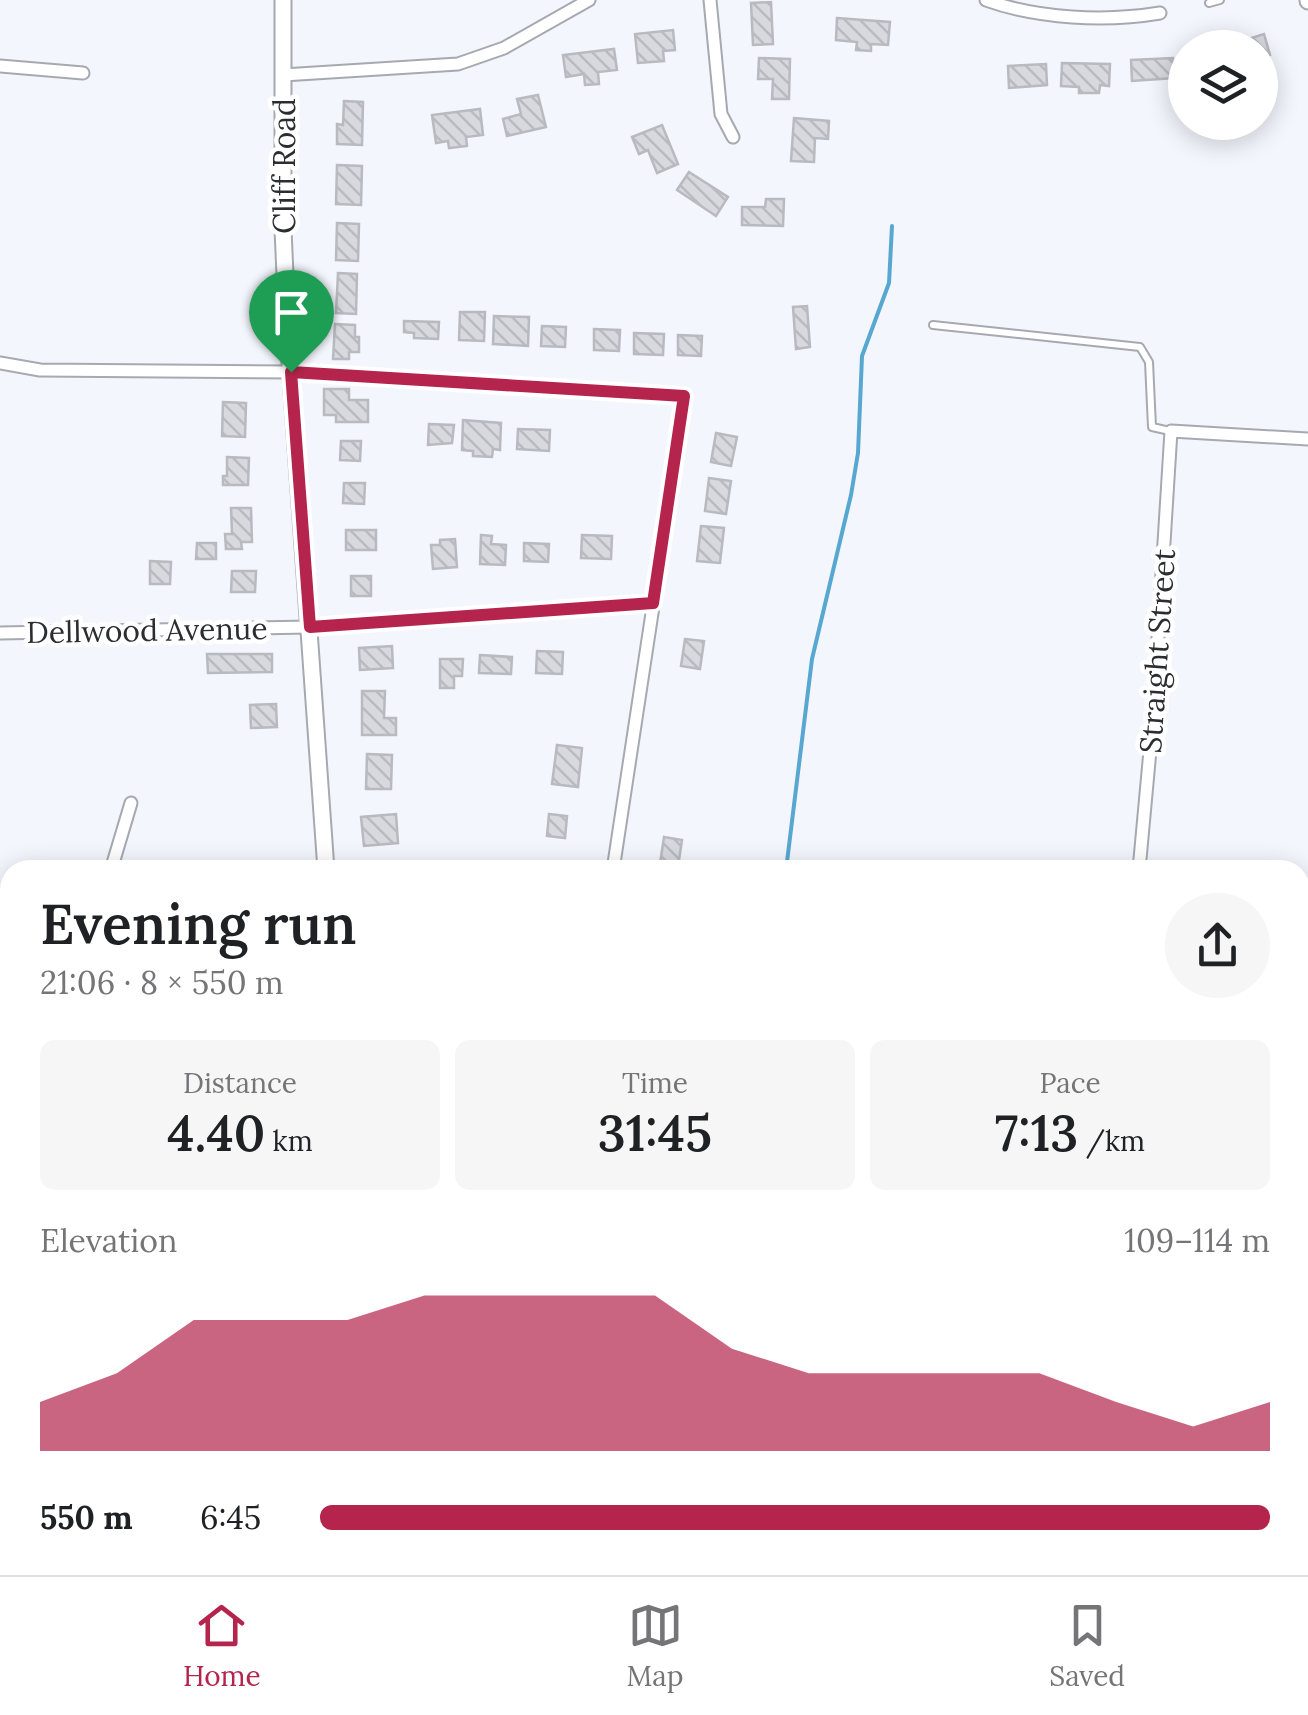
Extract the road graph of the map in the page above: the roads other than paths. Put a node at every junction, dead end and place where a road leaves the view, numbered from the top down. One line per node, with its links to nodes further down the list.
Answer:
1 (282, 0): 10 (street, Cliff Road)
2 (589, 0): 10 (street)
3 (710, 0): 11 (street)
4 (986, 0): 7 (street)
5 (1220, 0): 6 (lane)
6 (1209, 3)
7 (1160, 13)
8 (0, 66): 9 (street)
9 (83, 72)
10 (283, 75): 14 (street, Cliff Road)
11 (732, 137)
12 (933, 325): 15 (lane)
13 (0, 362): 14 (street)
14 (291, 372): 17 (street); 18 (street, Cliff Road)
15 (1171, 431): 16 (street); 24 (street, Straight Street)
16 (1308, 439)
17 (653, 603): 18 (street, Dellwood Avenue); 23 (street)
18 (310, 627): 19 (street, Dellwood Avenue); 22 (street, Cliff Road)
19 (0, 633)
20 (132, 803): 21 (street)
21 (113, 860)
22 (325, 860)
23 (614, 860)
24 (1140, 860)

